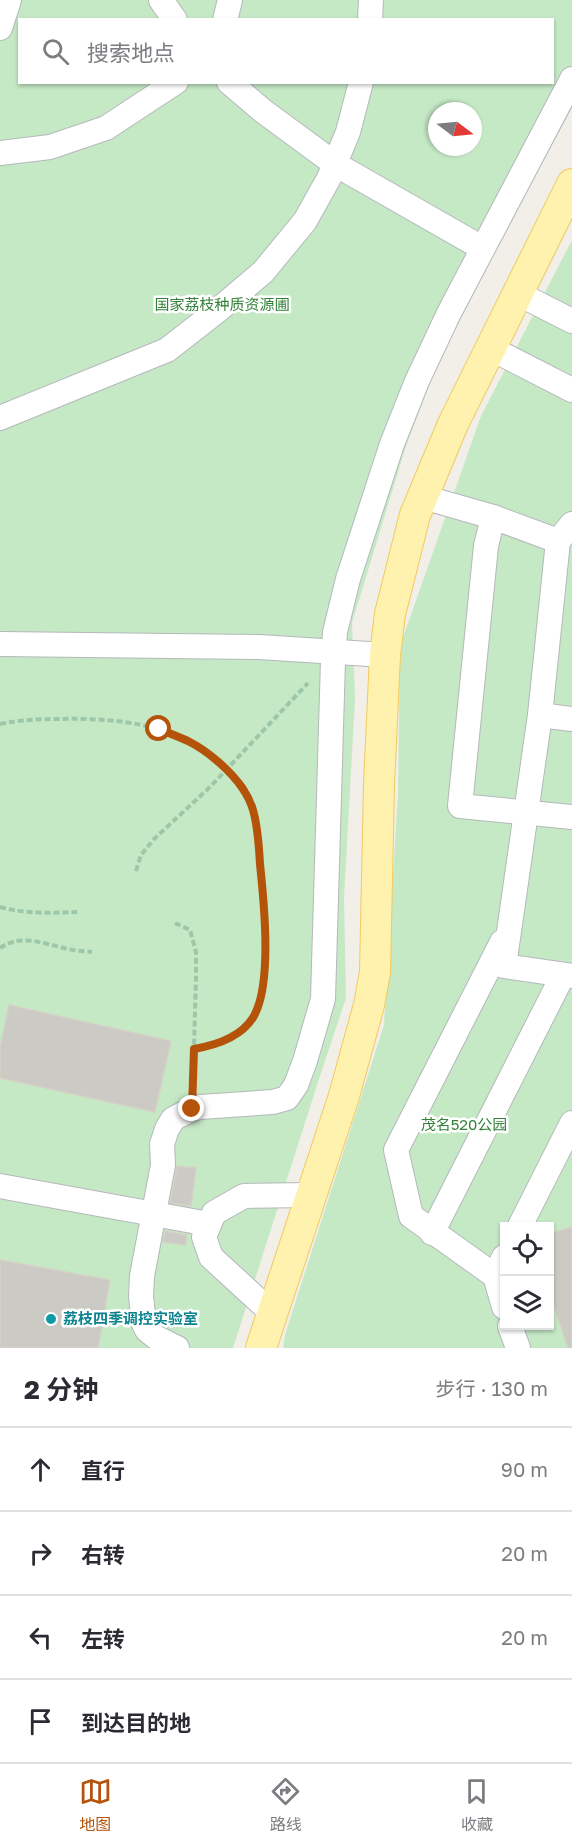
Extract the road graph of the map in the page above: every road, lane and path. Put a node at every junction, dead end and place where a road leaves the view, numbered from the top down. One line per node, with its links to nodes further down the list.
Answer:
1 (9, 0): 8 (street)
2 (160, 0): 5 (street)
3 (230, 0): 6 (street)
4 (371, 0): 7 (street)
5 (174, 18)
6 (226, 18)
7 (370, 18)
8 (0, 27)
9 (572, 79): 16 (street)
10 (174, 84): 13 (street)
11 (231, 84): 14 (street)
12 (360, 84): 14 (street)
13 (0, 153)
14 (335, 164): 16 (street); 21 (street)
15 (572, 184): 17 (main road)
16 (482, 248): 26 (street)
17 (517, 293): 18 (street); 19 (main road)
18 (572, 321)
19 (490, 348): 20 (street); 22 (main road)
20 (572, 390)
21 (0, 418)
22 (423, 497): 23 (street); 27 (main road)
23 (493, 518): 24 (street); 32 (street)
24 (565, 533): 28 (street)
25 (0, 644): 26 (street)
26 (334, 653): 27 (street); 31 (path); 43 (street)
27 (385, 654): 46 (main road)
28 (540, 715): 29 (street); 32 (street)
29 (572, 719)
30 (0, 724): 31 (path)
31 (227, 769): 34 (path); 42 (path)
32 (526, 813): 33 (street); 38 (street)
33 (572, 817)
34 (136, 871)
35 (0, 907): 36 (path)
36 (77, 912)
37 (175, 923): 42 (path)
38 (510, 925): 41 (street); 50 (street)
39 (0, 948): 40 (path)
40 (92, 952)
41 (568, 975): 50 (street)
42 (194, 1049): 43 (path)
43 (192, 1109): 47 (street)
44 (572, 1124): 48 (street)
45 (0, 1186): 47 (street)
46 (311, 1195): 49 (street); 52 (main road)
47 (154, 1213): 49 (street); 54 (street)
48 (523, 1222)
49 (209, 1224): 52 (street)
50 (432, 1233): 51 (street)
51 (500, 1267)
52 (272, 1313): 55 (main road)
53 (511, 1330): 56 (street)
54 (177, 1348)
55 (261, 1348)
56 (518, 1348)

